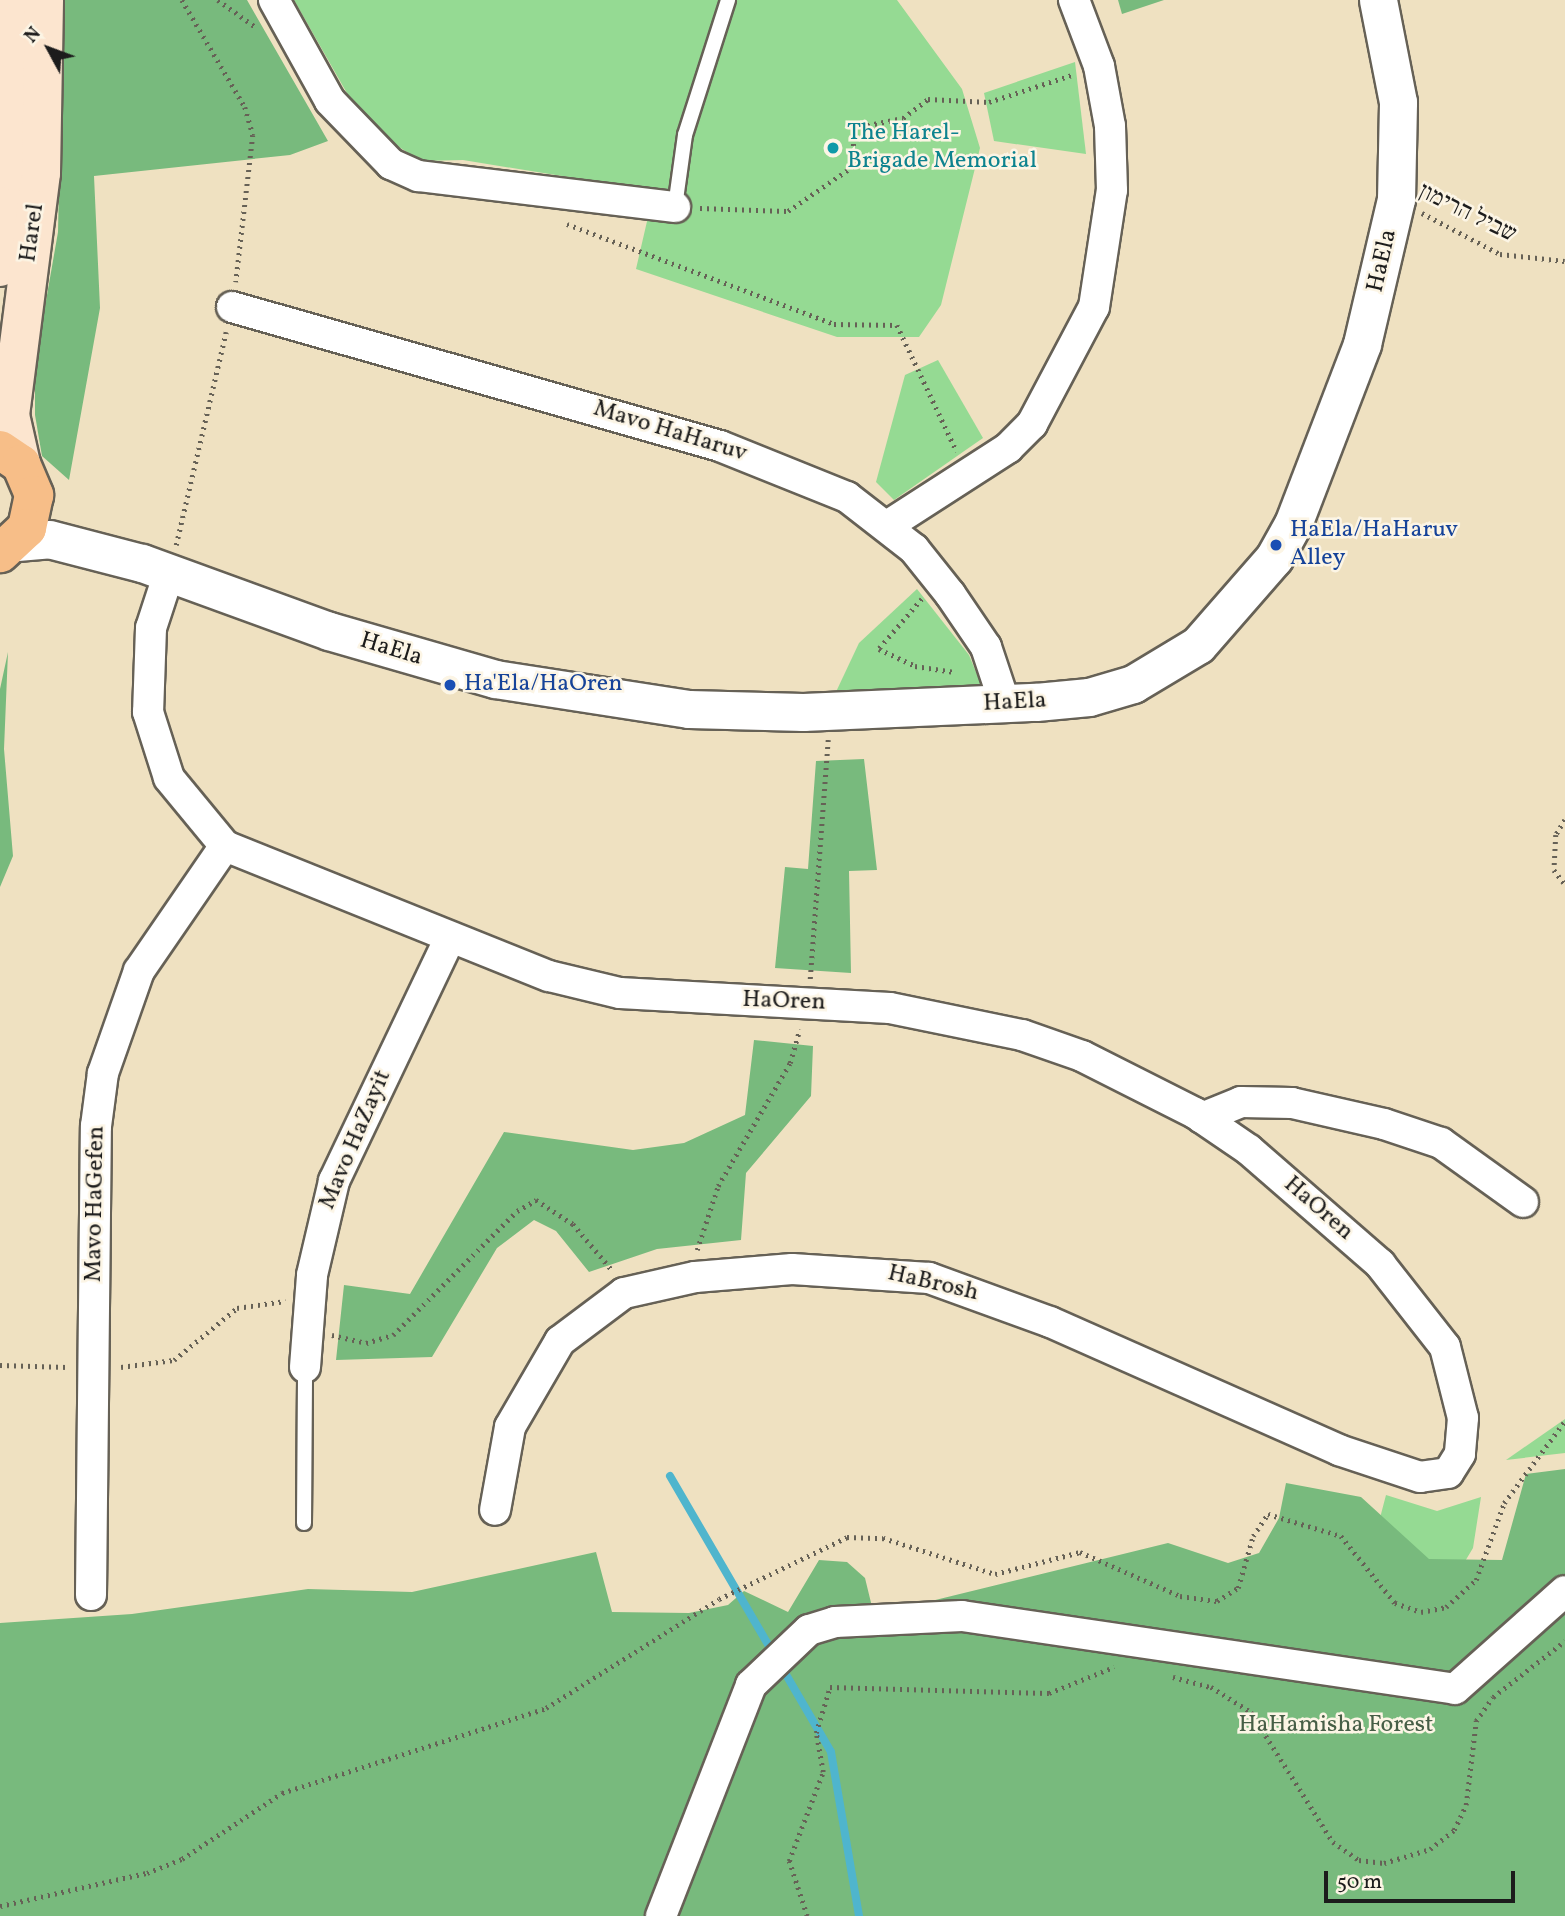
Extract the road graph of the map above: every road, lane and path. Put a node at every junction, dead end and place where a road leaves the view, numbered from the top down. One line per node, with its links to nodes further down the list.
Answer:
1 (17, 0): 12 (main road, Harel)
2 (44, 0): 14 (main road, Harel)
3 (274, 0): 9 (street)
4 (728, 0): 9 (lane)
5 (1074, 0): 7 (street)
6 (1378, 0): 8 (street, HaEla)
7 (1099, 66): 9 (path); 15 (street)
8 (1396, 199): 11 (path, שביל הרימון); 20 (street, HaEla)
9 (675, 207)
10 (557, 219): 15 (path)
11 (1565, 261)
12 (0, 267)
13 (232, 307): 16 (street, Mavo HaHaruv)
14 (18, 470): 17 (main road); 18 (street, HaEla)
15 (968, 475): 16 (street)
16 (887, 526): 19 (street, Mavo HaHaruv)
17 (5, 551): 18 (street, HaEla)
18 (155, 568): 21 (street, HaEla); 23 (street, HaOren)
19 (938, 579): 20 (street, Mavo HaHaruv); 20 (path)
20 (1002, 691): 21 (street, HaEla)
21 (830, 711): 26 (path)
22 (1565, 820): 24 (path)
23 (225, 846): 25 (street, HaOren); 34 (street, Mavo HaGefen)
24 (1565, 884)
25 (450, 938): 26 (street, HaOren); 31 (street, Mavo HaZayit)
26 (809, 1001): 27 (street, HaOren); 29 (path)
27 (1202, 1118): 28 (street); 36 (street, HaOren)
28 (1522, 1202)
29 (695, 1277): 30 (street, HaBrosh); 36 (street, HaBrosh)
30 (624, 1293): 32 (path); 37 (street, HaBrosh)
31 (310, 1299): 32 (street, Mavo HaZayit); 34 (path)
32 (307, 1330): 35 (street, Mavo HaZayit)
33 (0, 1365): 34 (path)
34 (93, 1367): 40 (street, Mavo HaGefen)
35 (305, 1367): 38 (lane, Mavo HaZayit)
36 (1460, 1454)
37 (495, 1510)
38 (304, 1523)
39 (1565, 1591): 44 (street)
40 (90, 1595)
41 (1565, 1641): 43 (path)
42 (1128, 1668): 45 (path)
43 (1162, 1675)
44 (661, 1916)
45 (807, 1916)

